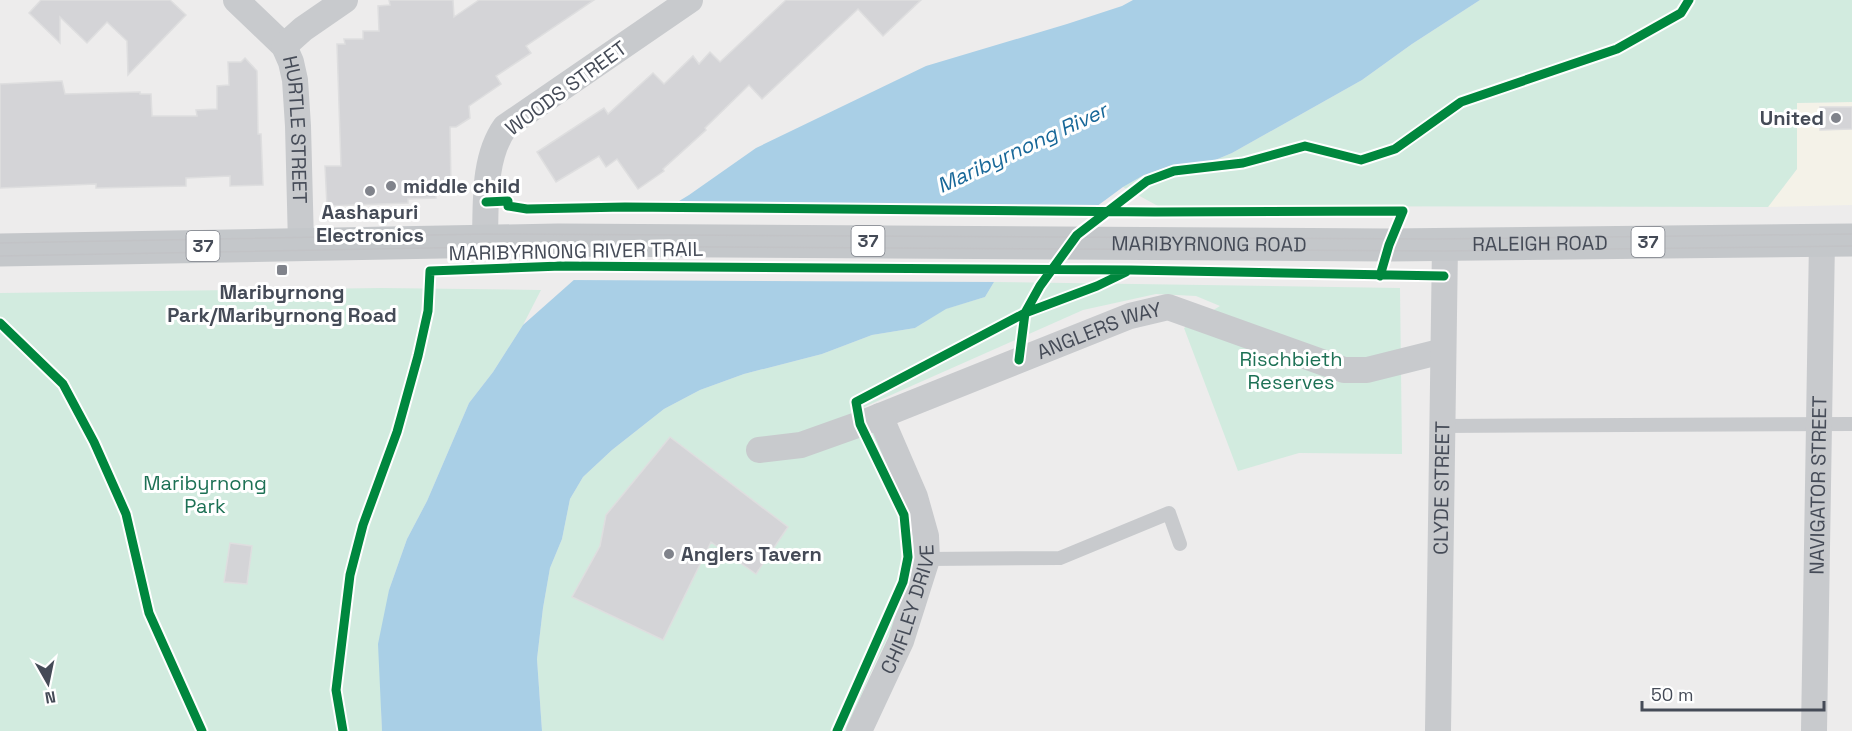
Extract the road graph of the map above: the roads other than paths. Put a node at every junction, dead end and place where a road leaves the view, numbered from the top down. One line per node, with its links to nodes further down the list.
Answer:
1 (236, 0): 4 (street, HURTLE STREET)
2 (345, 0): 4 (street)
3 (690, 0): 5 (street, WOODS STREET)
4 (284, 46): 7 (street, HURTLE STREET)
5 (485, 240): 7 (main road, MARIBYRNONG ROAD / 37); 8 (main road, MARIBYRNONG ROAD / 37)
6 (1837, 240): 8 (main road, RALEIGH ROAD / 37); 13 (street, NAVIGATOR STREET)
7 (301, 244): 9 (main road, MARIBYRNONG ROAD / 37)
8 (1445, 245): 10 (street, CLYDE STREET)
9 (0, 250)
10 (1443, 351): 11 (street, ANGLERS WAY); 14 (street, CLYDE STREET)
11 (880, 416): 15 (street, ANGLERS WAY); 17 (street, CHIFLEY DRIVE)
12 (1852, 424): 13 (lane)
13 (1819, 425): 14 (lane); 20 (street, NAVIGATOR STREET)
14 (1442, 426): 19 (street, CLYDE STREET)
15 (759, 450)
16 (1180, 544): 17 (lane)
17 (927, 559): 18 (street, CHIFLEY DRIVE)
18 (859, 731)
19 (1438, 731)
20 (1814, 731)

